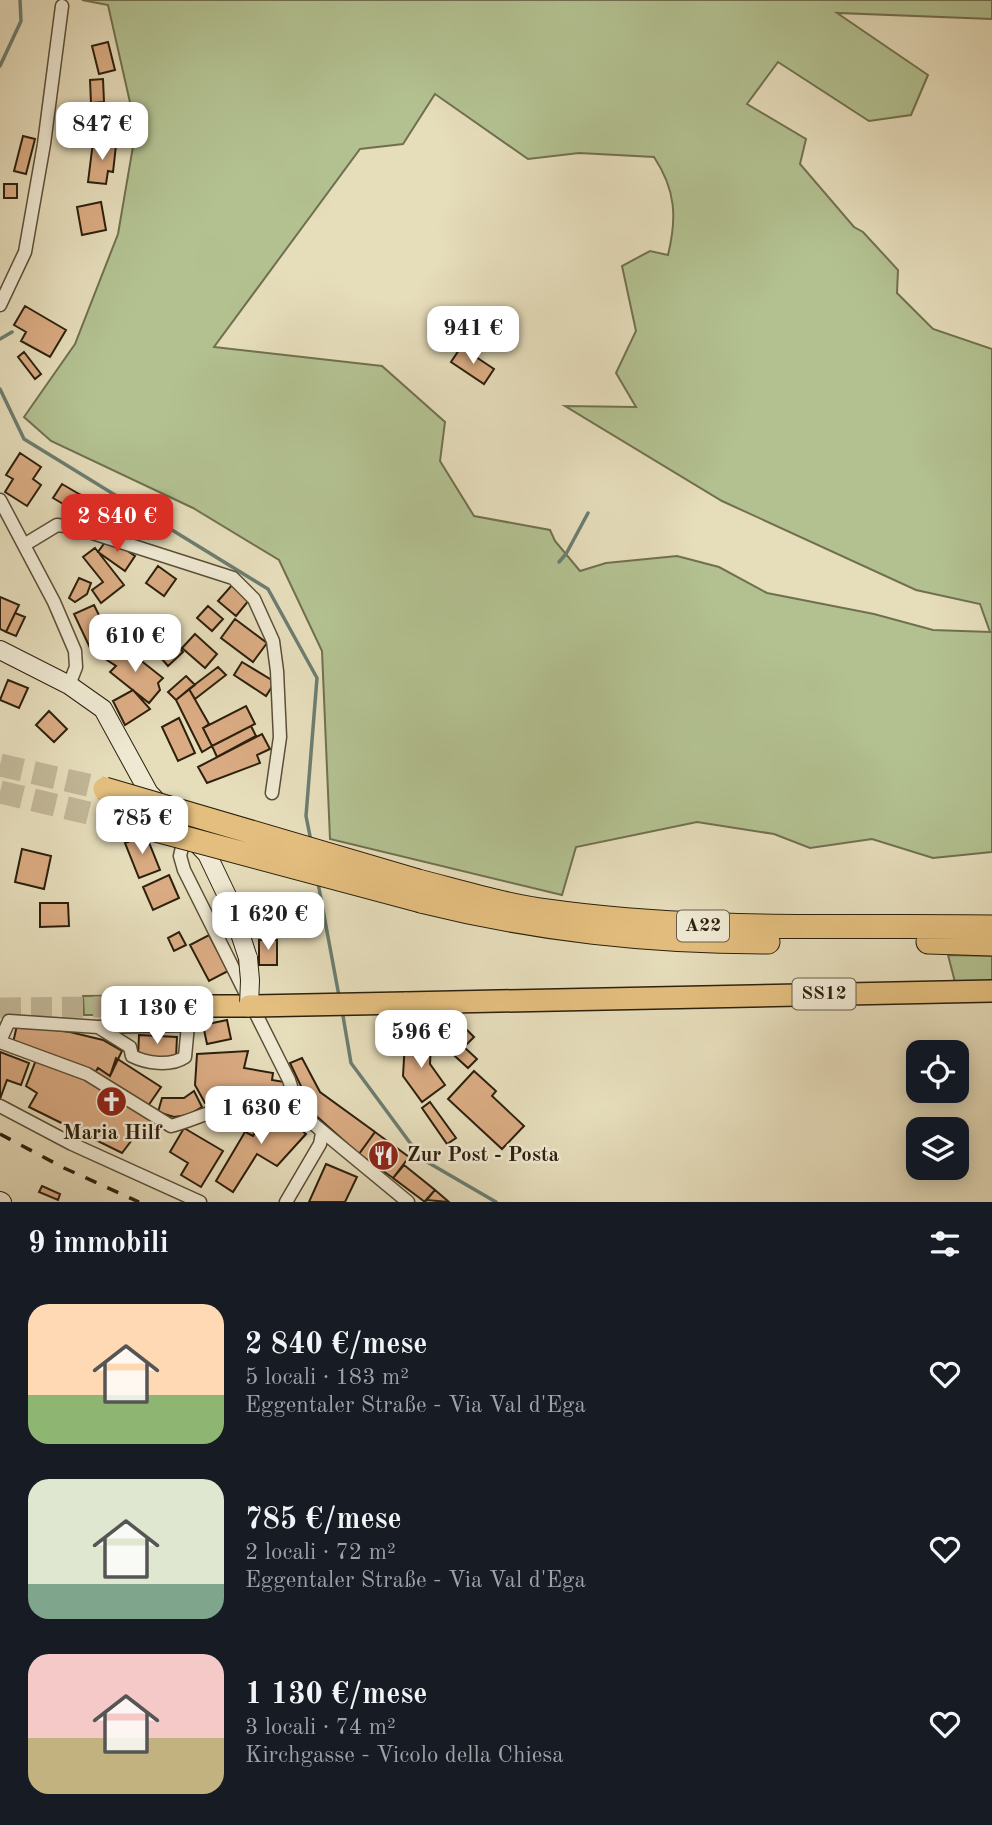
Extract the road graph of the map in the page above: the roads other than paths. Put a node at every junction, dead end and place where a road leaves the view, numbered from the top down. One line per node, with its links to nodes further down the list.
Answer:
1 (62, 6): 2 (street)
2 (0, 305)
3 (0, 500): 4 (street)
4 (24, 545): 6 (street); 8 (street)
5 (0, 650): 6 (street)
6 (69, 685): 10 (street)
7 (105, 789): 11 (highway, A22, bridge)
8 (272, 793)
9 (118, 820): 11 (highway, A22, bridge)
10 (186, 831): 16 (street, bridge); 20 (street)
11 (420, 891): 12 (highway, A22); 13 (highway, A22)
12 (992, 927)
13 (992, 944)
14 (992, 991): 16 (main road, SS12, bridge)
15 (194, 1006): 16 (main road, SS12)
16 (248, 1006)
17 (98, 1027): 17 (street); 18 (street)
18 (0, 1041): 20 (street)
19 (0, 1106): 22 (street)
20 (299, 1112): 21 (street)
21 (322, 1133): 23 (street); 24 (street)
22 (200, 1202)
23 (286, 1202)
24 (408, 1202)

